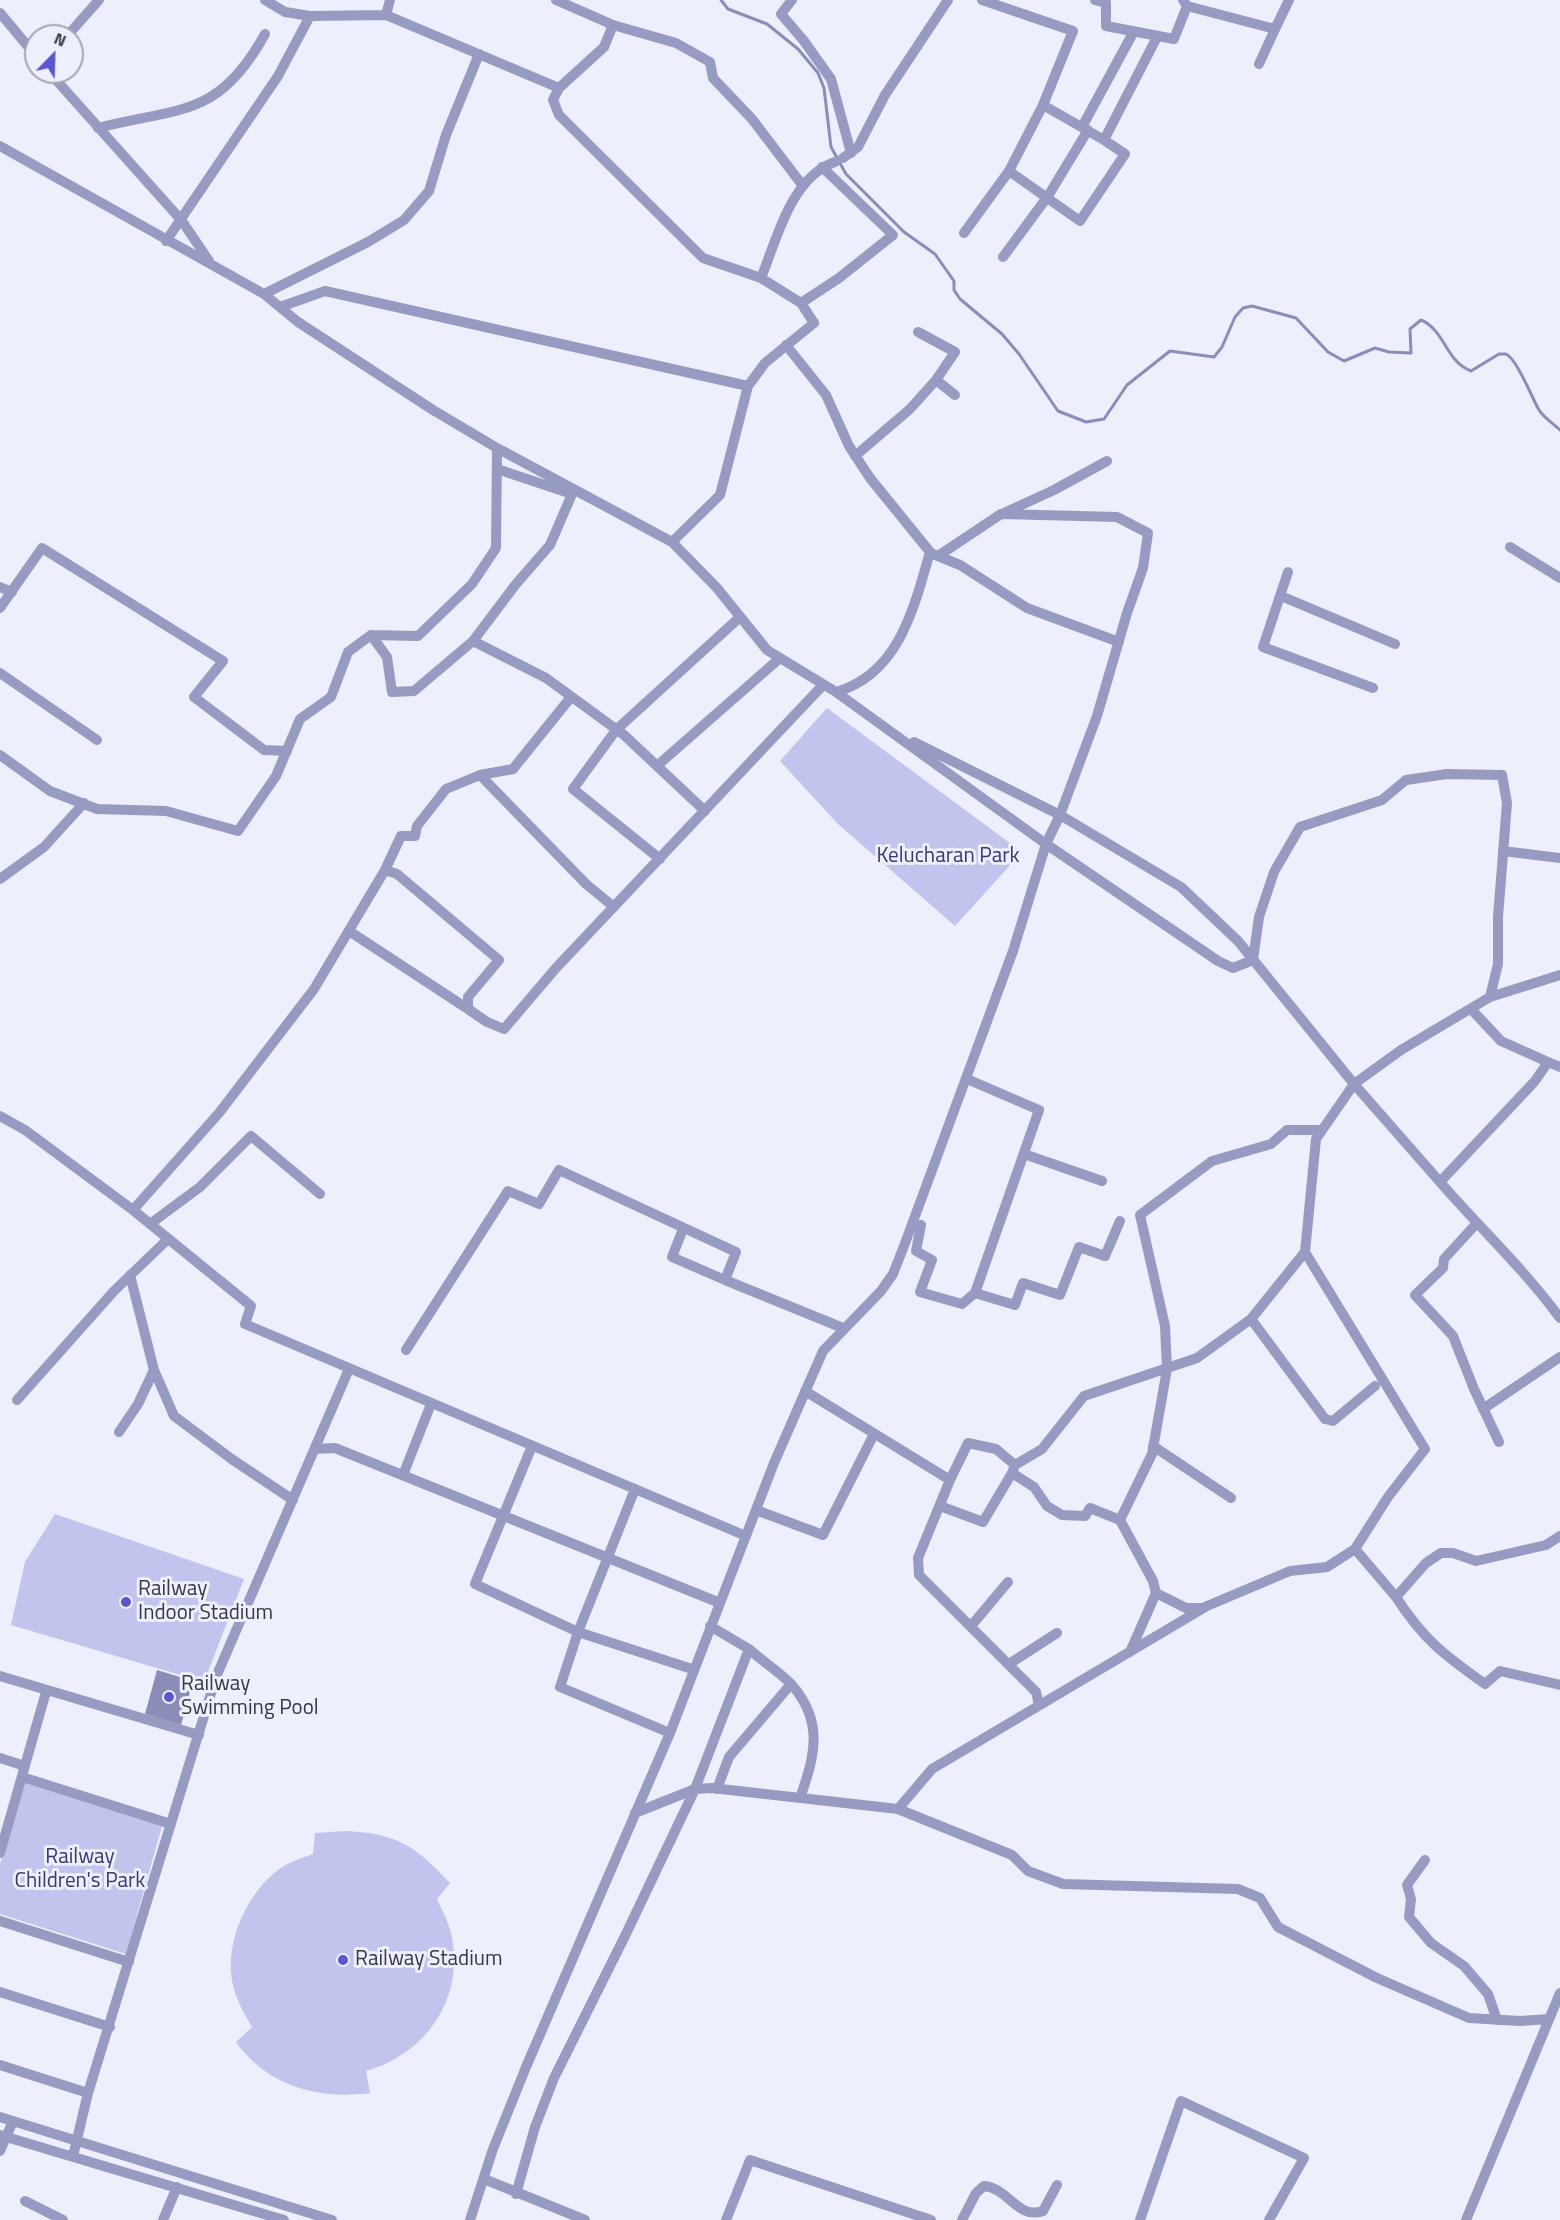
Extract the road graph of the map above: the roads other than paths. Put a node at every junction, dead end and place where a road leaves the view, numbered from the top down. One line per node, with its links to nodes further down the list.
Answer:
1 (99, 0): 14 (street)
2 (265, 0): 13 (street)
3 (390, 0): 12 (street)
4 (556, 0): 15 (street)
5 (792, 0): 30 (street)
6 (948, 0): 30 (street)
7 (982, 0): 25 (street)
8 (1095, 0): 17 (street)
9 (1289, 0): 16 (street)
10 (1185, 3): 16 (street); 19 (street)
11 (0, 13): 20 (street)
12 (386, 15): 13 (street); 21 (street)
13 (310, 16): 35 (street)
14 (78, 24)
15 (613, 25): 24 (street); 33 (street)
16 (1276, 27): 22 (street)
17 (1133, 33): 19 (street); 27 (street)
18 (265, 34): 26 (street)
19 (1157, 37): 28 (street)
20 (24, 42)
21 (478, 54): 24 (street); 41 (street)
22 (1259, 64)
23 (60, 84): 26 (street)
24 (559, 88): 40 (street)
25 (1043, 105): 27 (street); 32 (street)
26 (98, 128): 35 (street)
27 (1085, 128): 28 (street); 34 (street)
28 (1104, 140): 34 (street)
29 (0, 146): 37 (street)
30 (843, 158): 31 (street)
31 (822, 166): 33 (street); 42 (street)
32 (1009, 171): 34 (street); 36 (street)
33 (803, 186): 40 (street)
34 (1048, 196): 38 (street)
35 (182, 221): 37 (street); 39 (street)
36 (964, 233)
37 (166, 241): 39 (street)
38 (1003, 257)
39 (211, 263): 41 (street)
40 (761, 278): 42 (street)
41 (264, 294): 43 (street)
42 (801, 303): 45 (street)
43 (280, 307): 47 (street); 49 (street)
44 (918, 332): 46 (street)
45 (786, 345): 47 (street); 50 (street)
46 (936, 380): 48 (street); 50 (street)
47 (748, 386): 54 (street)
48 (955, 395)
49 (497, 448): 52 (street); 54 (street)
50 (855, 456): 56 (street)
51 (1107, 461): 53 (street)
52 (496, 469): 64 (street); 65 (street)
53 (1001, 514): 56 (street); 66 (street)
54 (672, 542): 63 (street)
55 (1510, 547): 58 (street)
56 (934, 554): 66 (street); 72 (street)
57 (1288, 572): 61 (street)
58 (1560, 578)
59 (0, 587): 60 (street)
60 (12, 592): 62 (street); 77 (street)
61 (1281, 596): 67 (street); 71 (street)
62 (0, 608)
63 (740, 616): 68 (street); 75 (street)
64 (370, 635): 65 (street); 77 (street)
65 (473, 641): 73 (street)
66 (1119, 642): 83 (street)
67 (1395, 644)
68 (780, 658): 70 (street); 79 (street)
69 (0, 673): 76 (street)
70 (823, 685): 72 (street); 82 (street)
71 (1373, 688)
72 (836, 692): 74 (street)
73 (571, 697): 75 (street); 80 (street)
74 (884, 727): 83 (street); 84 (street)
75 (616, 730): 79 (street); 87 (street)
76 (97, 740)
77 (287, 751): 81 (street)
78 (0, 755): 81 (street)
79 (658, 765): 82 (street)
80 (480, 775): 88 (street); 90 (street)
81 (84, 803): 89 (street)
82 (705, 811): 87 (street)
83 (1060, 815): 84 (street); 92 (street)
84 (1046, 843): 92 (street); 99 (street)
85 (1503, 851): 86 (street); 92 (street); 94 (street)
86 (1560, 858)
87 (660, 859): 90 (street)
88 (385, 870): 91 (street); 95 (street)
89 (0, 879)
90 (614, 907): 95 (street)
91 (349, 931): 95 (street); 107 (street)
92 (1253, 960): 100 (street)
93 (1560, 975): 94 (street)
94 (1490, 997): 96 (street)
95 (468, 1009)
96 (1470, 1009): 97 (street); 100 (street)
97 (1548, 1062): 98 (street); 105 (street)
98 (1560, 1067)
99 (967, 1079): 103 (street); 120 (street)
100 (1354, 1084): 102 (street); 105 (street)
101 (0, 1116): 107 (street)
102 (1322, 1130): 114 (street); 124 (street)
103 (1024, 1154): 104 (street); 117 (street)
104 (1102, 1181)
105 (1440, 1182): 110 (street)
106 (320, 1194): 109 (street)
107 (133, 1210): 109 (street)
108 (1120, 1221): 117 (street)
109 (150, 1224): 113 (street)
110 (1476, 1224): 118 (street); 130 (street)
111 (921, 1225): 117 (street)
112 (683, 1229): 116 (street); 116 (street); 121 (street)
113 (168, 1239): 115 (street); 123 (street)
114 (1305, 1252): 119 (street); 149 (street)
115 (130, 1275): 125 (street); 128 (street)
116 (725, 1280): 120 (street)
117 (975, 1293)
118 (1560, 1318)
119 (1251, 1319): 124 (street); 126 (street)
120 (843, 1329): 127 (street)
121 (406, 1350)
122 (1560, 1357): 130 (street)
123 (349, 1369): 129 (street); 136 (street)
124 (1167, 1369): 135 (street); 137 (street)
125 (154, 1370): 131 (street); 142 (street)
126 (1375, 1386)
127 (805, 1391): 132 (street); 144 (street)
128 (17, 1400)
129 (431, 1404): 134 (street); 138 (street)
130 (1483, 1409): 133 (street)
131 (119, 1432)
132 (874, 1434): 139 (street); 144 (street)
133 (1499, 1442)
134 (532, 1446): 140 (street); 145 (street)
135 (1154, 1446): 141 (street); 146 (street)
136 (315, 1449): 138 (street); 142 (street)
137 (1014, 1469): 139 (street); 143 (street); 146 (street)
138 (403, 1475): 145 (street)
139 (950, 1480): 143 (street)
140 (634, 1490): 147 (street); 150 (street)
141 (1231, 1498)
142 (293, 1500): 170 (street)
143 (940, 1506): 157 (street)
144 (756, 1510): 147 (street)
145 (503, 1515): 150 (street); 158 (street)
146 (1120, 1520): 152 (street)
147 (746, 1536): 154 (street)
148 (1560, 1536): 153 (street)
149 (1355, 1549): 153 (street); 155 (street)
150 (609, 1558): 154 (street); 158 (street)
151 (1008, 1582): 157 (street)
152 (1156, 1593): 155 (street); 161 (street)
153 (1396, 1597): 166 (street)
154 (720, 1602): 156 (street)
155 (1204, 1608): 161 (street)
156 (710, 1626): 160 (street); 163 (street)
157 (971, 1626): 162 (street)
158 (578, 1632): 163 (street); 169 (street)
159 (1057, 1633): 162 (street)
160 (748, 1649): 165 (street); 173 (street)
161 (1130, 1652): 168 (street)
162 (1009, 1664): 168 (street)
163 (692, 1669): 169 (street)
164 (0, 1676): 167 (street)
165 (791, 1684): 174 (street); 175 (street)
166 (1560, 1685)
167 (46, 1692): 170 (street); 172 (street)
168 (1040, 1705): 176 (street)
169 (670, 1733): 177 (street)
170 (199, 1735): 178 (street)
171 (0, 1758): 172 (street)
172 (23, 1772): 178 (street); 179 (street)
173 (694, 1789): 174 (street); 177 (street); 199 (street)
174 (717, 1789): 175 (street)
175 (800, 1798): 176 (street)
176 (898, 1809): 186 (street)
177 (635, 1813): 196 (street)
178 (171, 1824): 182 (street)
179 (1, 1848)
180 (1425, 1860): 186 (street)
181 (0, 1921): 182 (street)
182 (129, 1962): 187 (street)
183 (0, 1992): 187 (street)
184 (1560, 1993): 185 (street)
185 (1549, 2019): 186 (street); 212 (street)
186 (1497, 2020)
187 (110, 2027): 189 (street)
188 (0, 2066): 189 (street)
189 (88, 2093): 193 (street)
190 (0, 2117): 191 (street)
191 (13, 2121): 192 (street); 193 (street)
192 (3, 2136): 194 (street); 195 (street)
193 (77, 2140): 195 (street); 204 (street)
194 (0, 2151)
195 (73, 2156): 198 (street)
196 (484, 2179): 199 (street); 205 (street)
197 (1058, 2186): 209 (street)
198 (177, 2187): 202 (street); 203 (street)
199 (516, 2194): 206 (street)
200 (25, 2201): 201 (street)
201 (63, 2220)
202 (163, 2220)
203 (284, 2220)
204 (332, 2220)
205 (470, 2220)
206 (585, 2220)
207 (726, 2220): 208 (street)
208 (931, 2220)
209 (962, 2220)
210 (1140, 2220): 211 (street)
211 (1269, 2220)
212 (1466, 2220)

